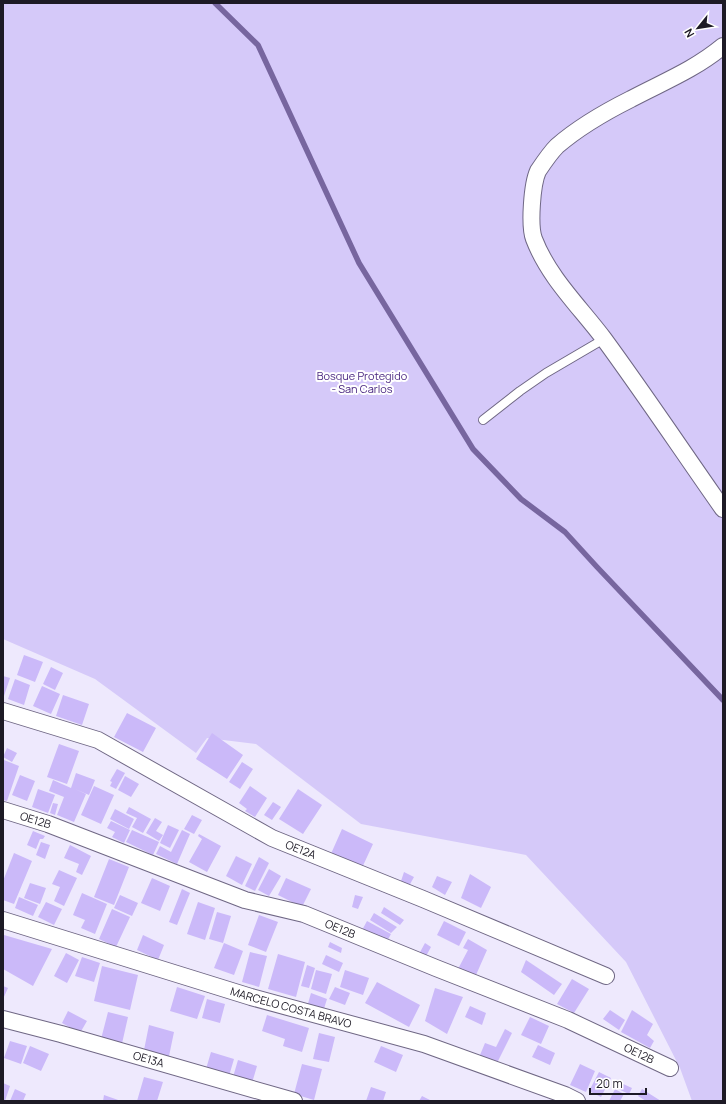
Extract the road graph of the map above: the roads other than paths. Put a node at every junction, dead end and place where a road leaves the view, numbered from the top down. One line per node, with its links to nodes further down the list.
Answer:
1 (723, 46): 2 (street)
2 (604, 339): 3 (lane); 4 (street)
3 (483, 420)
4 (723, 509)
5 (3, 711): 8 (street, OE12A)
6 (3, 810): 10 (street, OE12B)
7 (3, 920): 12 (street, MARCELO COSTA BRAVO)
8 (606, 976)
9 (3, 1019): 11 (street, OE13A)
10 (670, 1068)
11 (294, 1101)
12 (577, 1101)

